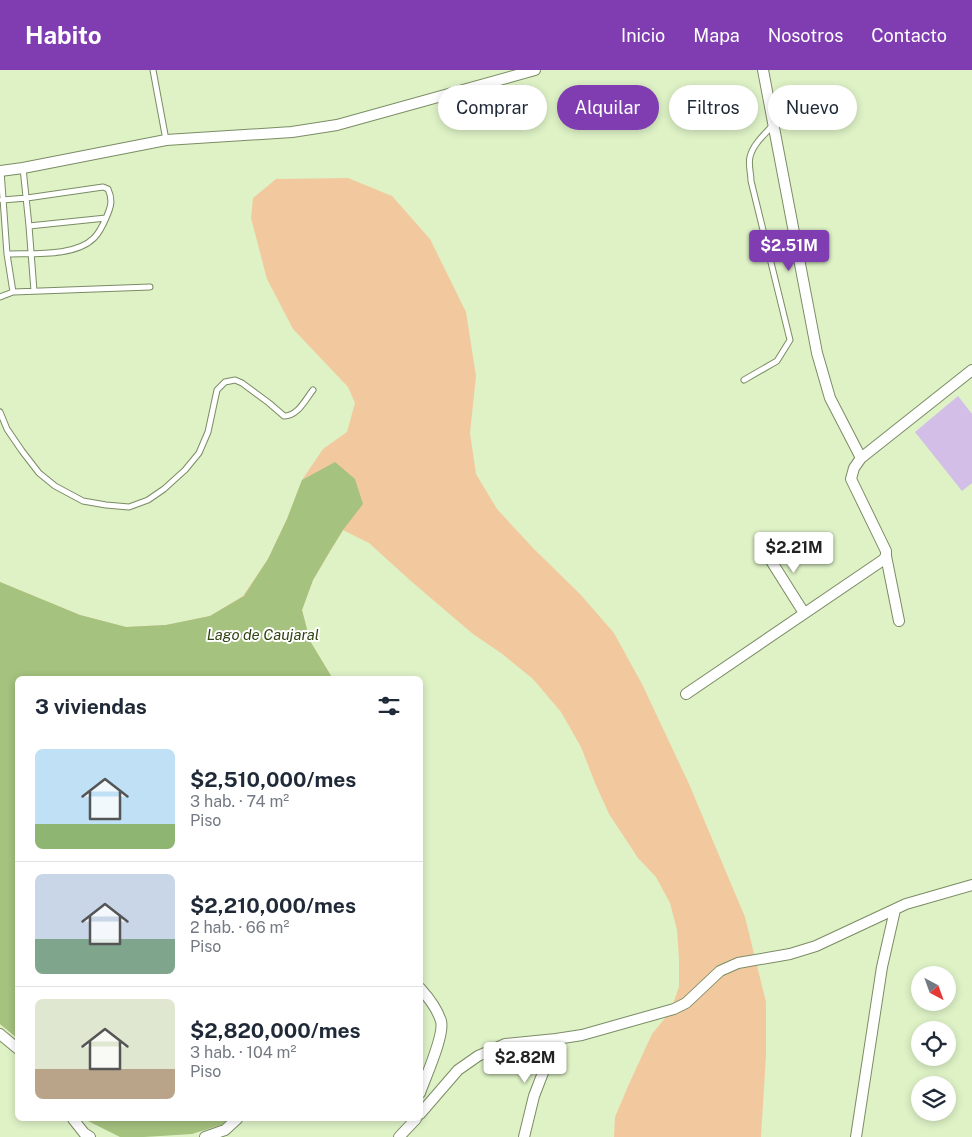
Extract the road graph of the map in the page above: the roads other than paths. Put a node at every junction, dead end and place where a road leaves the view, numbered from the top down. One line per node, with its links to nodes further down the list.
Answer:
1 (153, 70): 7 (lane)
2 (535, 70): 7 (street)
3 (764, 70): 4 (street)
4 (768, 92)
5 (769, 130): 21 (lane)
6 (775, 130): 24 (street)
7 (166, 140): 8 (street)
8 (23, 168): 9 (street); 10 (lane)
9 (0, 171): 11 (lane)
10 (26, 198): 11 (lane); 12 (lane); 13 (lane)
11 (2, 200): 15 (lane)
12 (106, 218): 13 (lane); 14 (lane)
13 (28, 226): 14 (lane)
14 (31, 253): 15 (lane); 17 (lane)
15 (7, 254): 18 (lane)
16 (150, 287): 17 (lane)
17 (34, 291): 18 (lane)
18 (13, 292): 19 (lane)
19 (0, 298)
20 (972, 370): 24 (street)
21 (744, 380)
22 (313, 390): 23 (lane)
23 (0, 412)
24 (861, 458): 26 (street)
25 (763, 548): 27 (street)
26 (886, 556): 27 (street); 28 (street)
27 (804, 612): 29 (street)
28 (899, 621)
29 (686, 694)
30 (972, 885): 31 (street)
31 (895, 910): 34 (street); 45 (street)
32 (423, 992): 36 (street)
33 (0, 1034): 35 (street)
34 (556, 1039): 37 (street); 44 (street)
35 (15, 1046)
36 (423, 1085)
37 (423, 1111)
38 (75, 1121): 41 (street)
39 (235, 1121): 42 (street)
40 (413, 1121): 43 (street)
41 (90, 1137)
42 (205, 1137)
43 (399, 1137)
44 (524, 1137)
45 (856, 1137)

